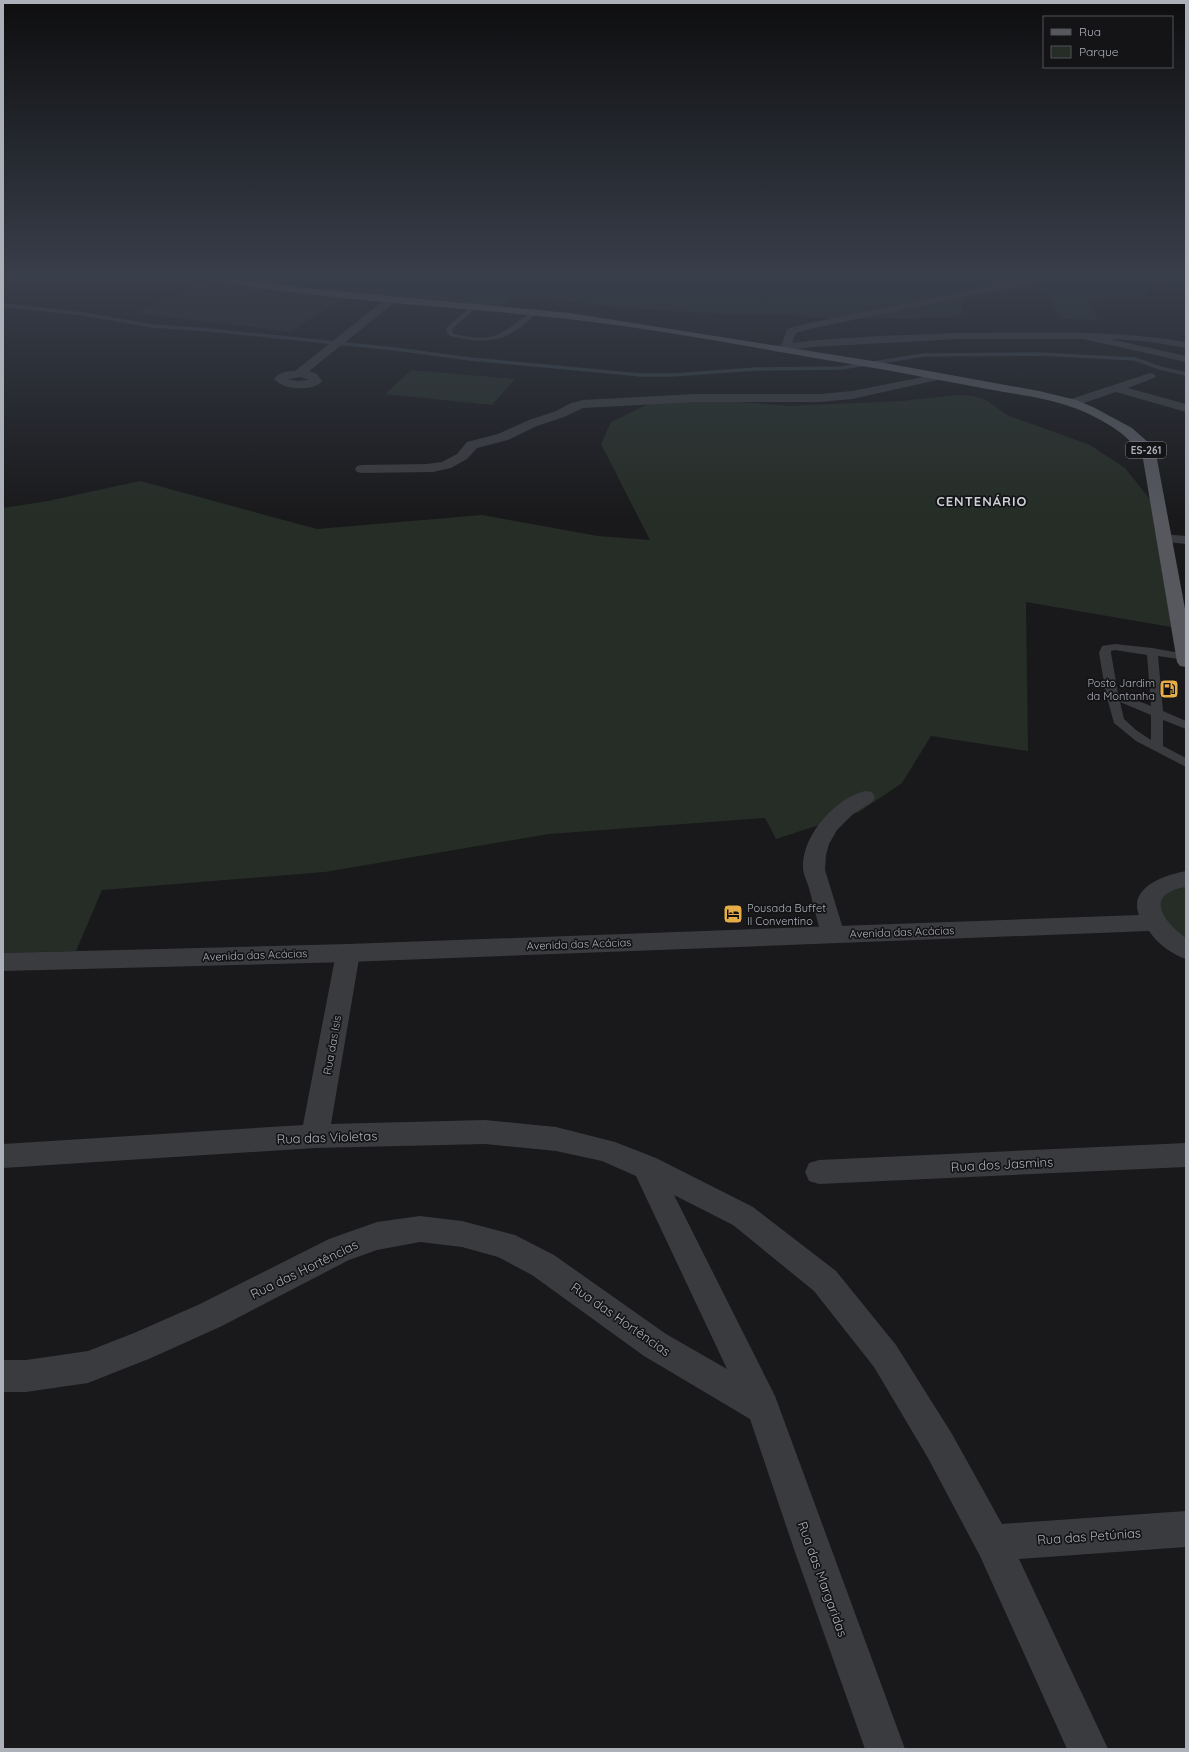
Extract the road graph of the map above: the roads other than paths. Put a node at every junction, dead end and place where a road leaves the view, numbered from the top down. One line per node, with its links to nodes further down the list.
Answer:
1 (322, 355): 5 (street)
2 (822, 355): 7 (main road, ES-261)
3 (1167, 355): 4 (street)
4 (1186, 359)
5 (298, 374)
6 (1150, 376): 8 (street)
7 (938, 377): 9 (main road, ES-261); 11 (street)
8 (1116, 388): 9 (street); 10 (street)
9 (1072, 403): 12 (main road, ES-261)
10 (1186, 408)
11 (362, 469)
12 (1162, 538): 13 (street); 15 (main road, ES-261)
13 (1186, 540)
14 (1152, 651): 15 (lane); 16 (lane); 17 (lane)
15 (1186, 660)
16 (1112, 694): 17 (lane); 19 (lane)
17 (1157, 712): 18 (lane); 19 (lane)
18 (1186, 725)
19 (1157, 747): 20 (lane)
20 (1186, 763)
21 (865, 797): 24 (street)
22 (1186, 879): 23 (street)
23 (1154, 923): 24 (street, Avenida das Acácias); 25 (street)
24 (833, 935): 26 (street, Avenida das Acácias)
25 (1186, 950)
26 (348, 953): 27 (street, Avenida das Acácias); 28 (street, Rua das Isis)
27 (3, 962)
28 (316, 1136): 30 (street, Rua das Violetas); 31 (street, Rua das Violetas)
29 (1186, 1155): 32 (street, Rua dos Jasmins)
30 (3, 1156)
31 (646, 1167): 34 (street, Rua das Margaridas); 36 (street, Rua das Violetas)
32 (819, 1172)
33 (3, 1376): 34 (street, Rua das Hortências)
34 (763, 1408): 37 (street, Rua das Margaridas)
35 (1186, 1529): 36 (street, Rua das Petúnias)
36 (992, 1543): 38 (street, Rua das Violetas)
37 (885, 1749)
38 (1088, 1749)

